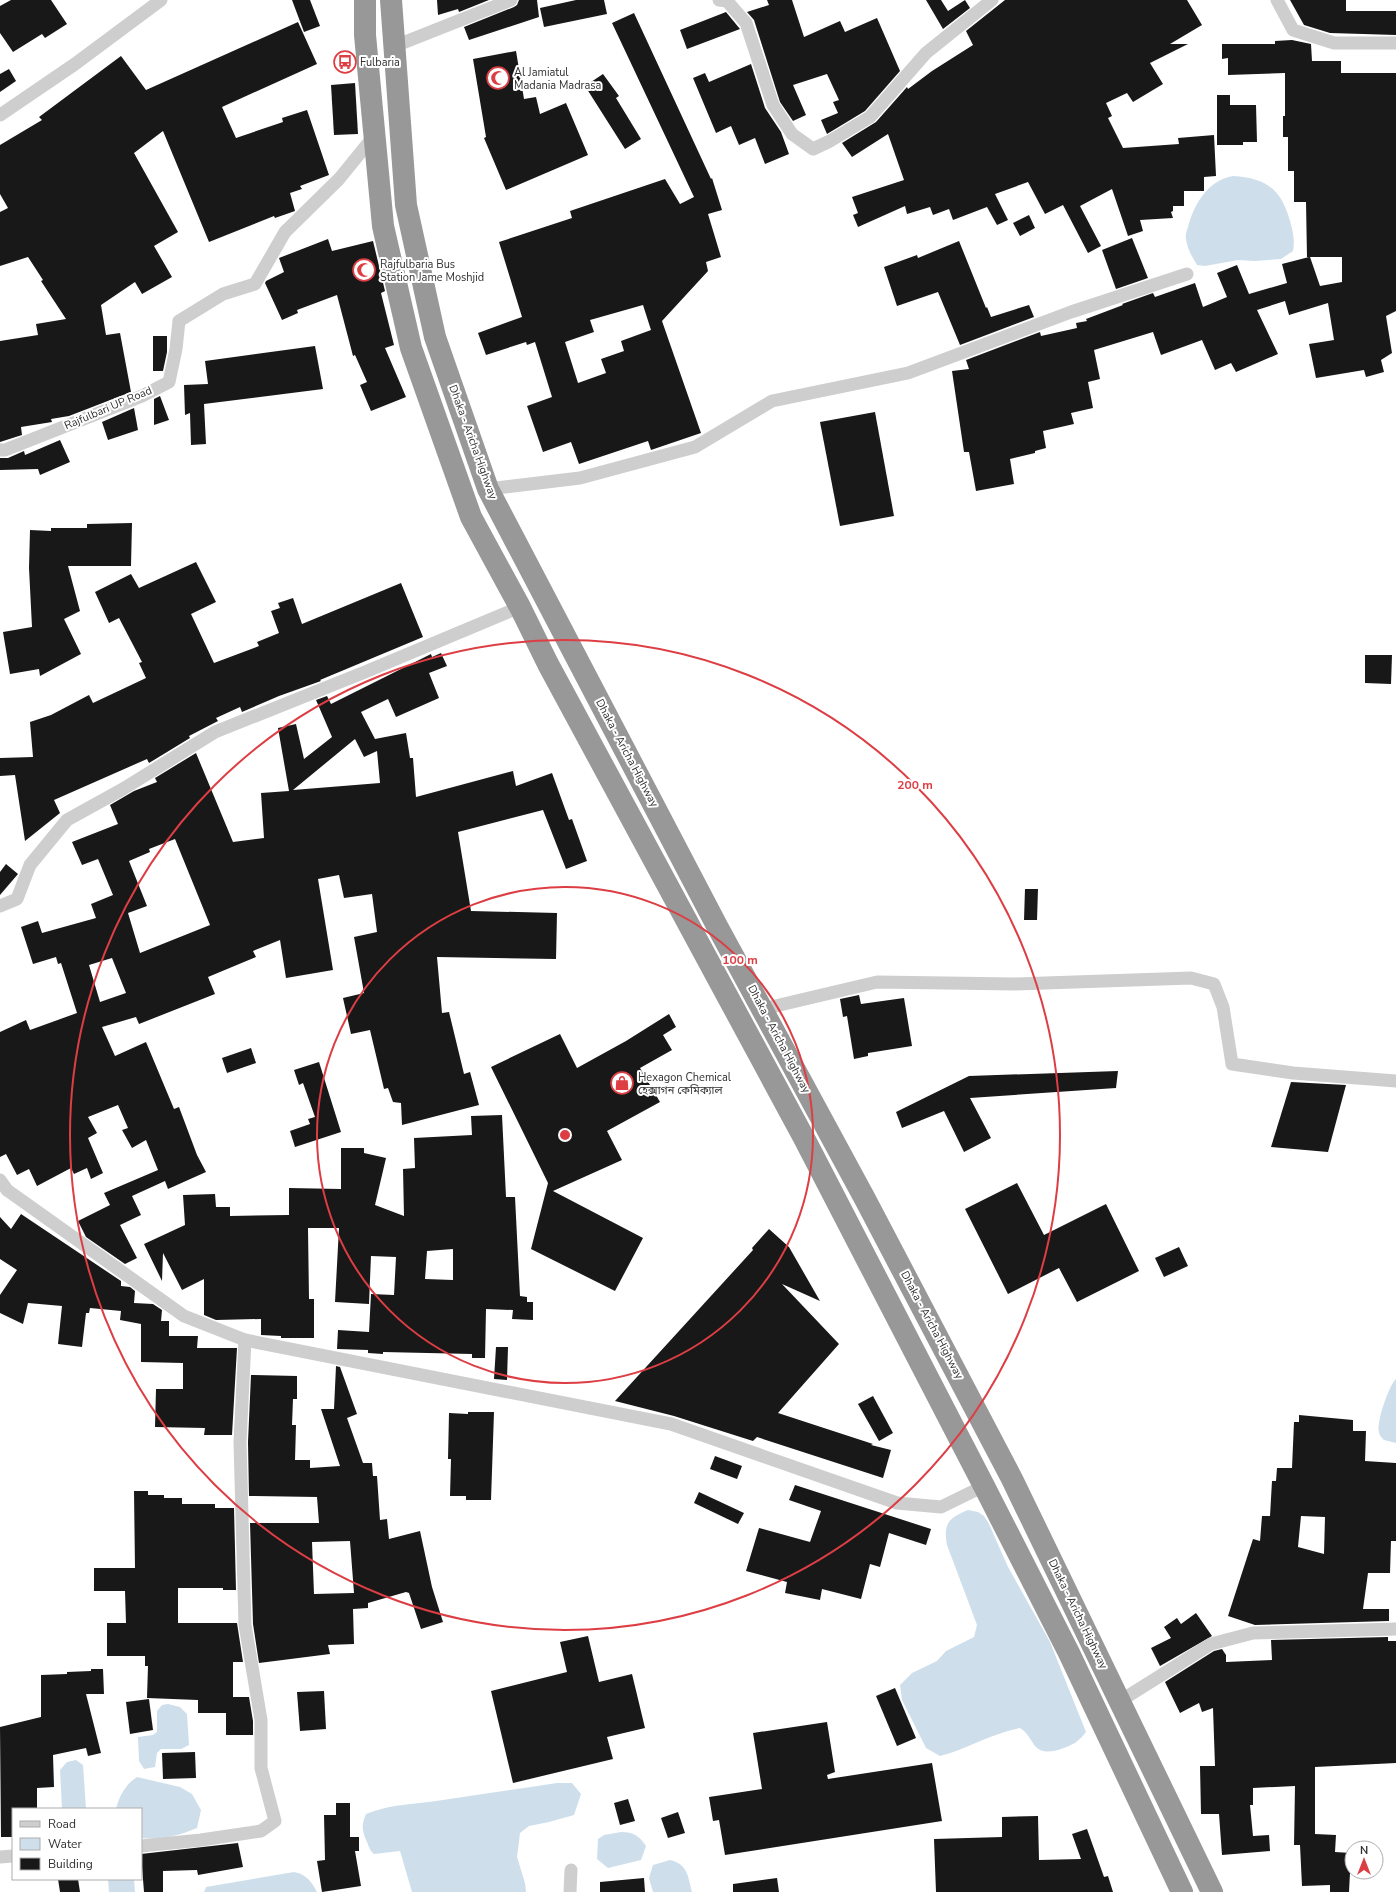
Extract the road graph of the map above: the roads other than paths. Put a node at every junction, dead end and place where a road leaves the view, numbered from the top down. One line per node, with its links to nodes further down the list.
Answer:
1 (161, 0): 10 (street)
2 (365, 0): 11 (highway)
3 (391, 0): 9 (highway, Dhaka - Aricha Highway)
4 (511, 0): 9 (street)
5 (719, 0): 6 (street)
6 (992, 0)
7 (1277, 0): 8 (street)
8 (1396, 43)
9 (395, 46): 14 (highway, Dhaka - Aricha Highway)
10 (0, 115)
11 (374, 136): 13 (street, Rajfulbari UP Road); 15 (highway)
12 (1187, 274): 14 (street)
13 (0, 450)
14 (488, 489): 17 (highway, Dhaka - Aricha Highway)
15 (520, 606): 16 (street); 21 (highway)
16 (0, 906)
17 (763, 1010): 18 (street); 23 (highway, Dhaka - Aricha Highway)
18 (1396, 1082)
19 (0, 1180): 20 (street)
20 (245, 1340): 21 (street); 24 (street)
21 (984, 1486): 29 (highway)
22 (1396, 1629): 23 (street)
23 (1120, 1701): 30 (highway, Dhaka - Aricha Highway)
24 (142, 1846)
25 (12, 1856): 26 (street)
26 (0, 1857)
27 (571, 1870): 28 (street)
28 (570, 1892)
29 (1182, 1892)
30 (1212, 1892)

